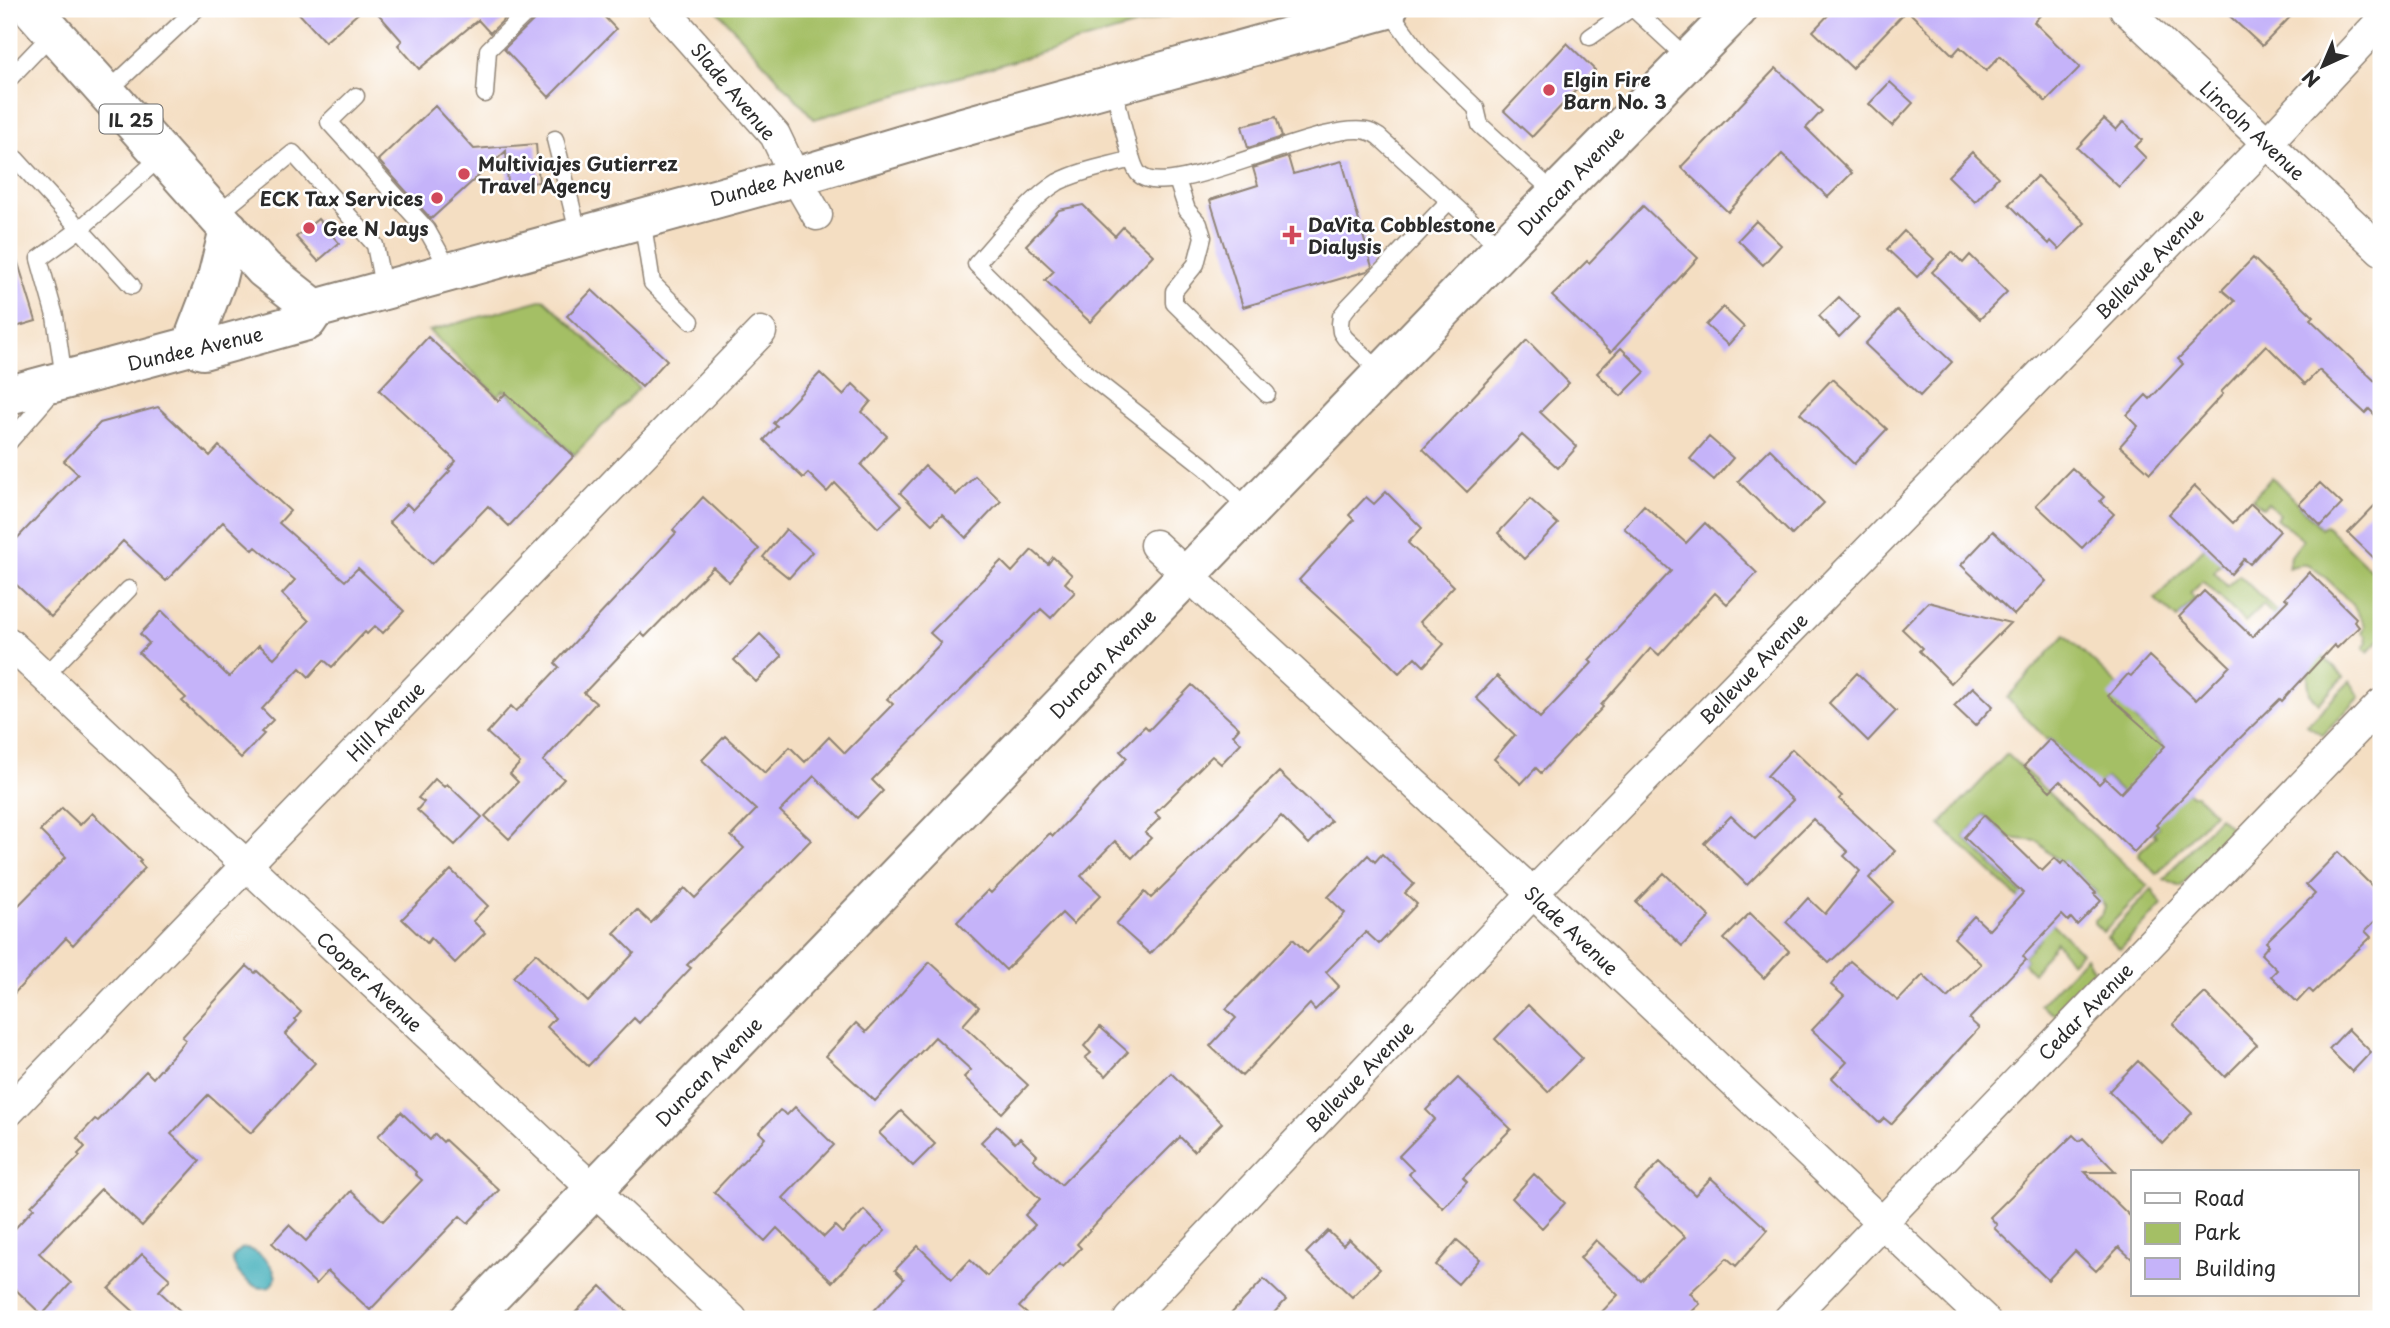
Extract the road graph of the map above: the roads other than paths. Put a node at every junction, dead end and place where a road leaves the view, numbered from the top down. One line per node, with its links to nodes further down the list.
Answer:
1 (197, 9): 13 (lane)
2 (530, 9): 14 (lane)
3 (663, 9): 21 (street, Slade Avenue)
4 (1388, 9): 12 (main road, Dundee Avenue); 23 (lane)
5 (1738, 9): 10 (main road, Duncan Avenue)
6 (2125, 9): 17 (street, Lincoln Avenue)
7 (43, 21): 11 (lane); 13 (main road, IL 25)
8 (2381, 22): 17 (street, Bellevue Avenue)
9 (1590, 37): 10 (lane)
10 (1688, 59): 23 (main road, Duncan Avenue)
11 (9, 79)
12 (1113, 85): 19 (lane); 21 (main road, Dundee Avenue)
13 (107, 92): 18 (main road, IL 25)
14 (485, 94)
15 (356, 96): 32 (lane)
16 (555, 139): 29 (lane)
17 (2266, 143): 31 (street, Lincoln Avenue); 52 (street, Bellevue Avenue)
18 (163, 155): 27 (main road, IL 25); 28 (lane)
19 (1132, 159): 22 (lane); 44 (lane)
20 (9, 166): 28 (lane)
21 (795, 177): 25 (street, Slade Avenue); 26 (main road, Dundee Avenue)
22 (1178, 180): 24 (lane); 41 (lane)
23 (1556, 194): 30 (main road, Duncan Avenue)
24 (1449, 201): 30 (lane); 39 (lane)
25 (817, 215)
26 (642, 218): 29 (main road, Dundee Avenue); 36 (lane)
27 (223, 222): 34 (lane); 35 (main road); 38 (main road)
28 (80, 229): 33 (lane); 40 (lane)
29 (579, 236): 32 (main road, Dundee Avenue)
30 (1502, 249): 39 (main road, Duncan Avenue)
31 (2381, 250)
32 (451, 272): 34 (main road, Dundee Avenue)
33 (132, 286)
34 (384, 292): 35 (main road, Dundee Avenue)
35 (315, 309): 38 (main road, Dundee Avenue)
36 (691, 321)
37 (761, 332): 51 (street, Hill Avenue)
38 (191, 346): 40 (main road, Dundee Avenue)
39 (1382, 373): 44 (main road, Duncan Avenue)
40 (64, 379): 42 (main road, Dundee Avenue); 43 (lane)
41 (1267, 394)
42 (9, 395)
43 (9, 442)
44 (1250, 510): 46 (main road, Duncan Avenue)
45 (1155, 545): 46 (street, Slade Avenue)
46 (1187, 575): 52 (street, Slade Avenue); 54 (main road, Duncan Avenue)
47 (129, 589): 49 (lane)
48 (9, 643): 49 (street, Cooper Avenue)
49 (44, 677): 51 (street, Cooper Avenue)
50 (2381, 704): 55 (street, Cedar Avenue)
51 (246, 865): 53 (street, Hill Avenue); 54 (street, Cooper Avenue)
52 (1533, 893): 55 (street, Slade Avenue); 58 (street, Bellevue Avenue)
53 (9, 1111)
54 (593, 1190): 56 (main road, Duncan Avenue); 57 (street, Cooper Avenue)
55 (1880, 1223): 59 (street, Cedar Avenue); 60 (street, Slade Avenue)
56 (469, 1319)
57 (732, 1319)
58 (1129, 1319)
59 (1788, 1319)
60 (1984, 1319)

